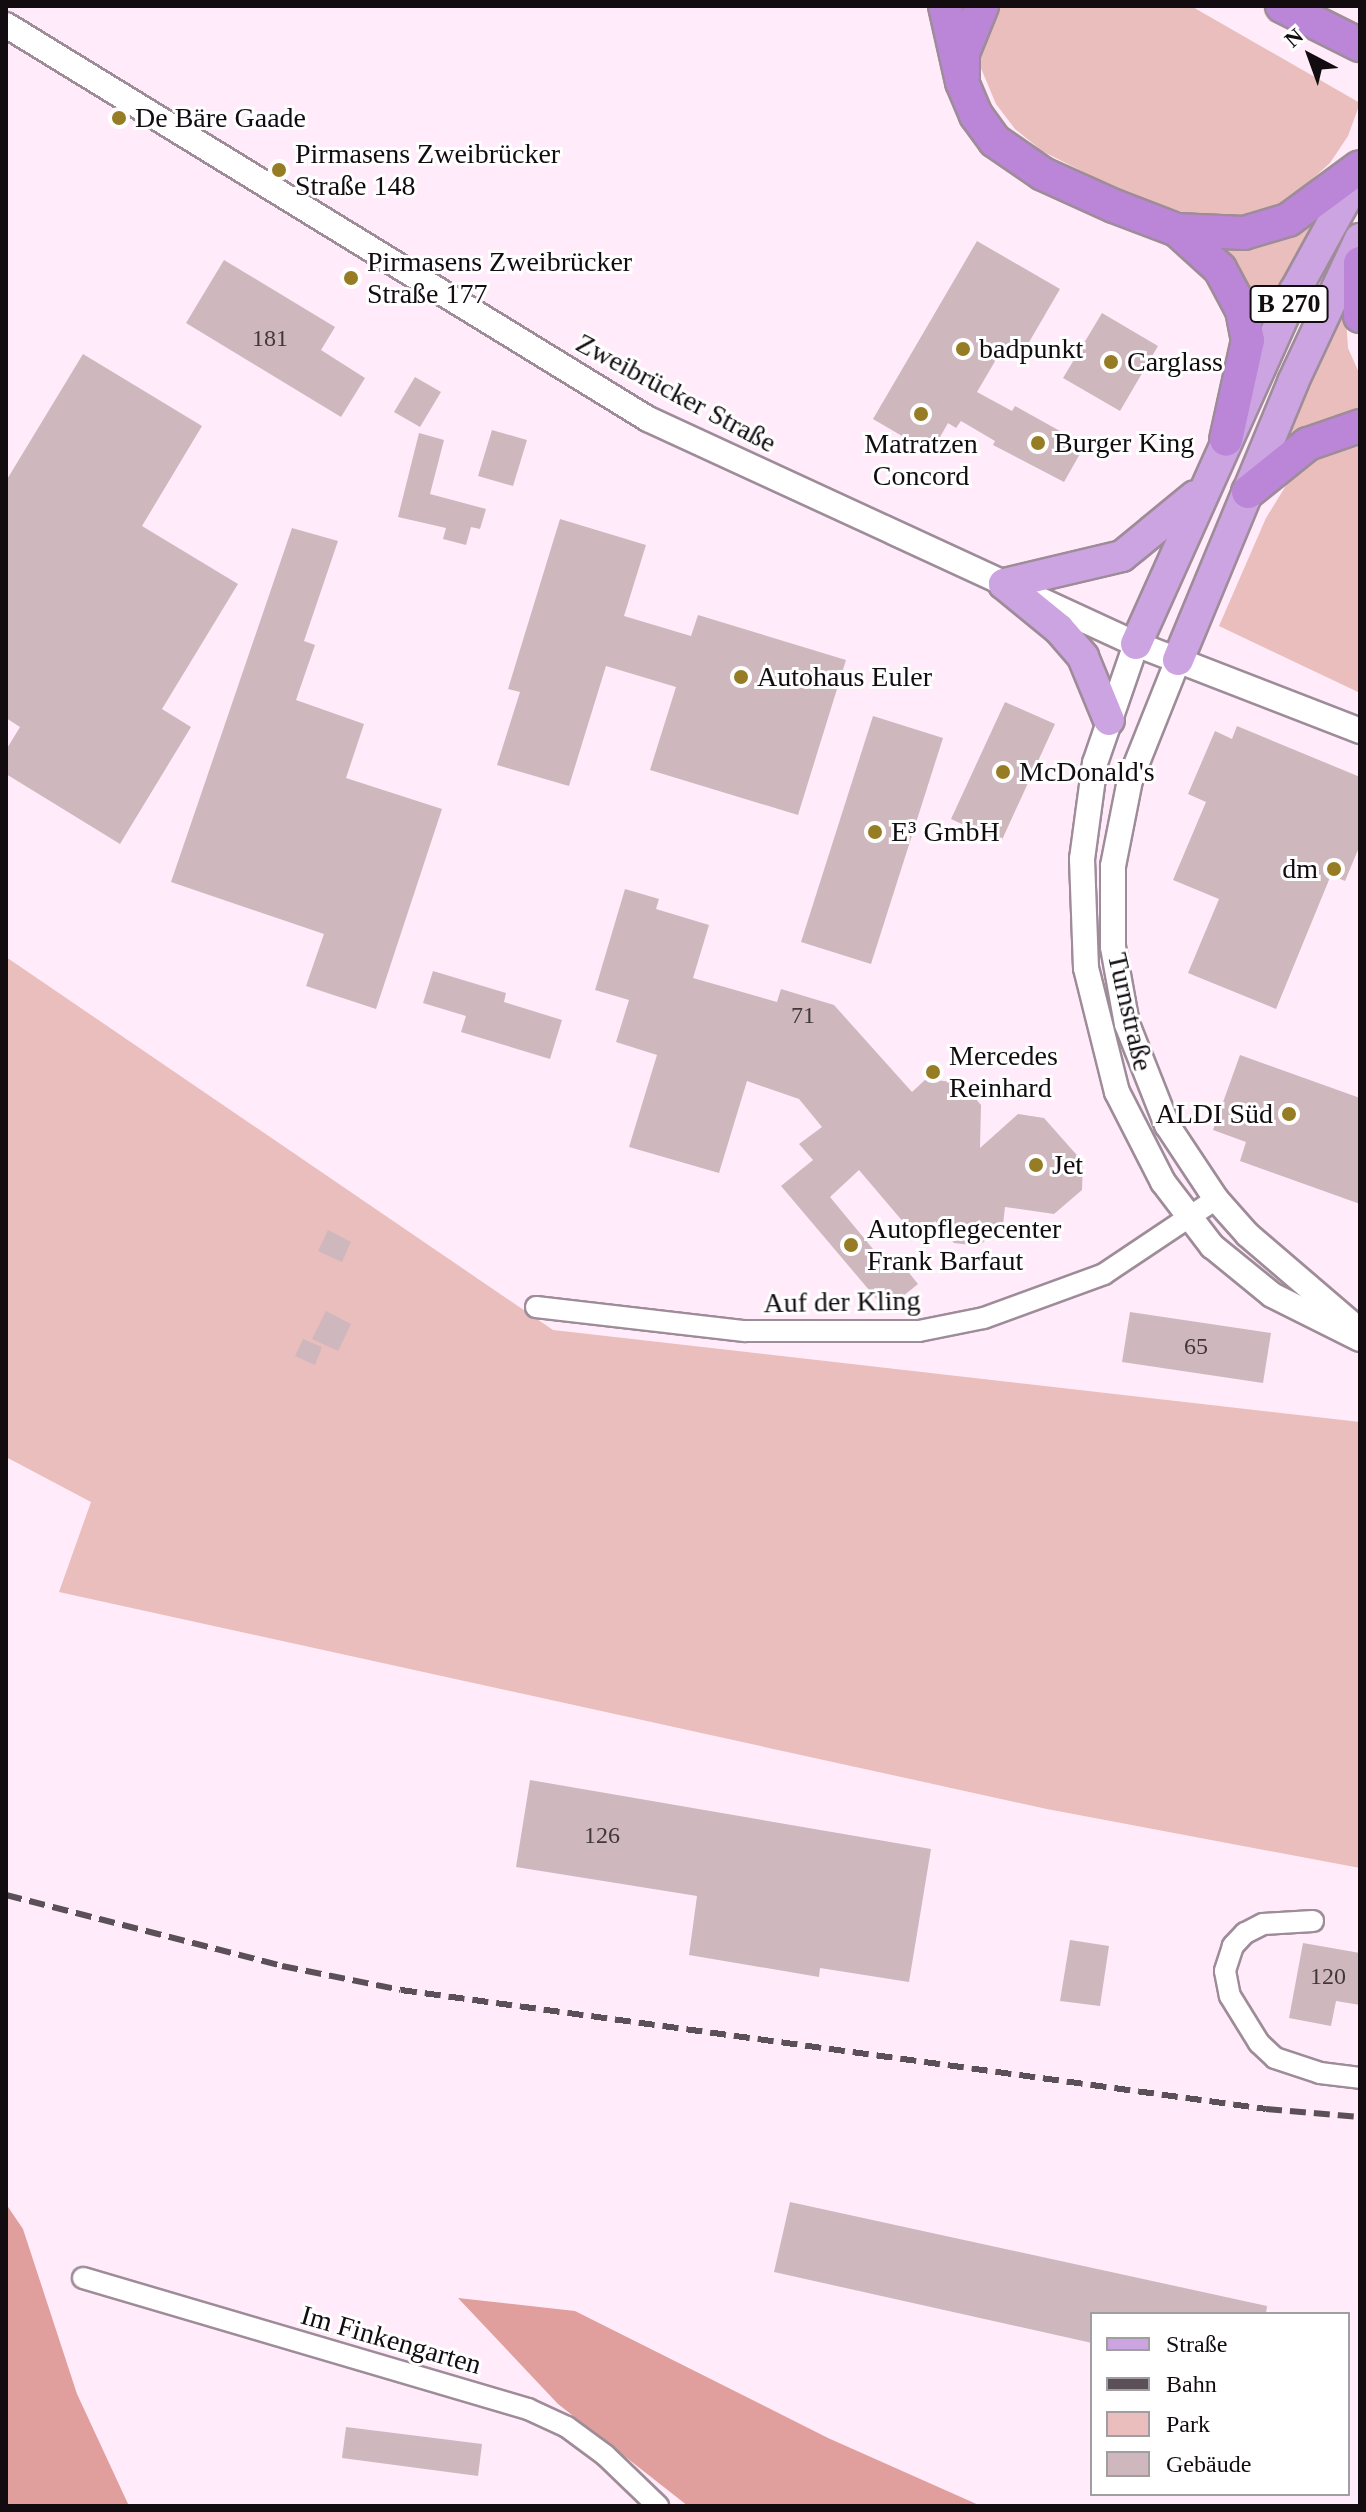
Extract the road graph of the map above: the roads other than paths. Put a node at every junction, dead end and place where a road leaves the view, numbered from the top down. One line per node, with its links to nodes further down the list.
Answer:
1 (945, 6): 6 (highway)
2 (982, 6): 6 (highway)
3 (1282, 6): 5 (highway)
4 (6, 25): 16 (street, Zweibrücker Straße)
5 (1351, 40)
6 (962, 82): 8 (highway)
7 (1360, 170): 8 (highway); 13 (main road, B 270)
8 (1177, 230): 13 (highway)
9 (1360, 239): 15 (main road, B 270)
10 (1360, 263): 11 (highway)
11 (1360, 316)
12 (1360, 426): 15 (highway)
13 (1226, 440): 14 (main road, B 270)
14 (1205, 487): 16 (main road); 17 (main road, B 270)
15 (1248, 492): 18 (main road, B 270)
16 (1004, 584): 17 (street, Zweibrücker Straße); 19 (main road)
17 (1136, 644): 18 (street, Zweibrücker Straße); 19 (street, Turnstraße)
18 (1178, 660): 20 (street, Zweibrücker Straße); 21 (street, Turnstraße)
19 (1109, 720): 22 (street, Turnstraße)
20 (1360, 731)
21 (1216, 1199): 22 (street, Auf der Kling); 24 (street, Turnstraße)
22 (1189, 1219): 23 (street, Auf der Kling); 25 (street, Turnstraße)
23 (536, 1307)
24 (1360, 1331)
25 (1360, 1339)
26 (1313, 1921): 27 (street)
27 (1360, 2078)
28 (83, 2278): 29 (street, Im Finkengarten)
29 (658, 2506)

